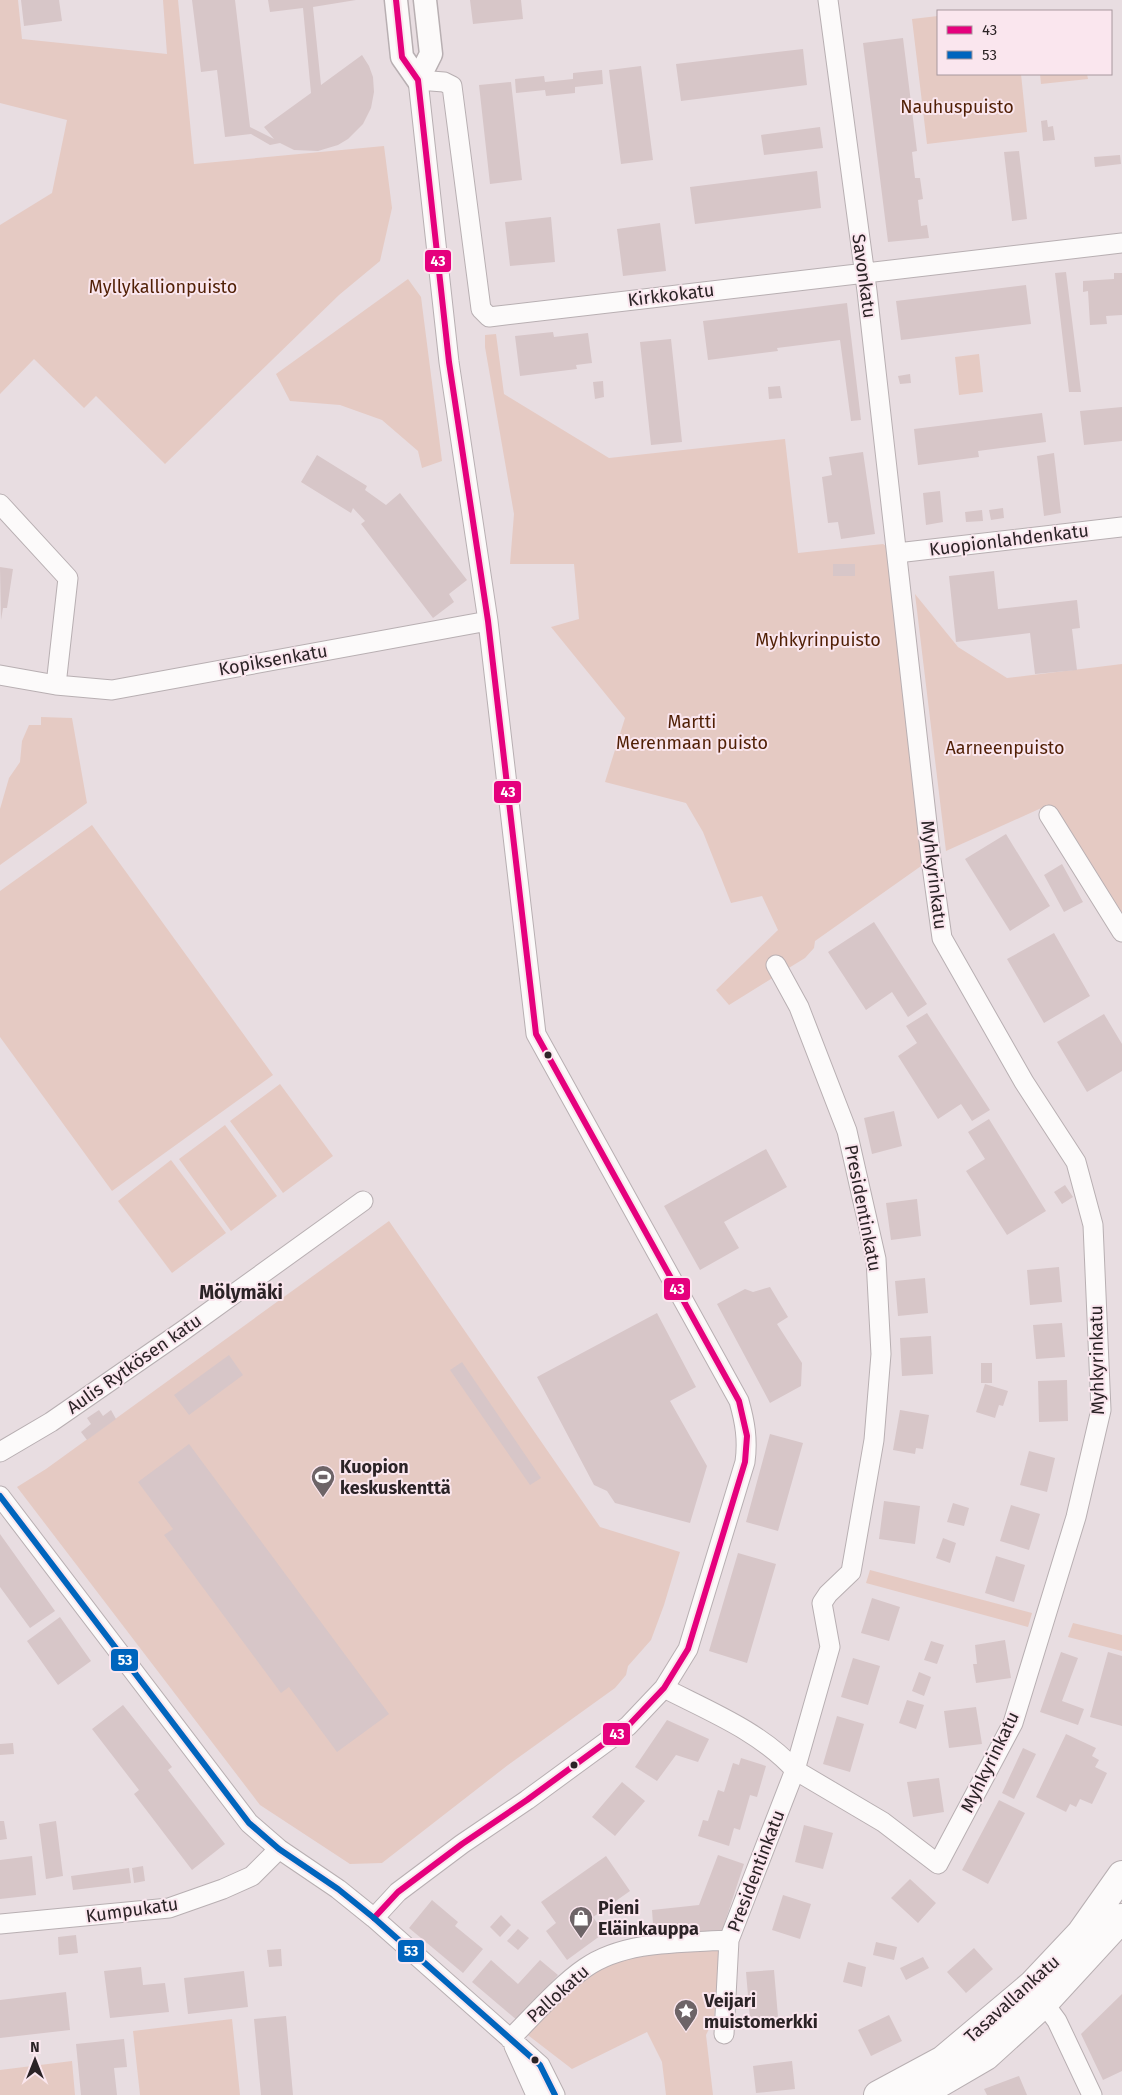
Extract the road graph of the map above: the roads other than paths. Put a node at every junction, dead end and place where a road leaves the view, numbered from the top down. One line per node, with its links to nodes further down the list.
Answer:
1 (396, 0): 4 (street)
2 (425, 0): 4 (street)
3 (828, 0): 6 (street, Savonkatu)
4 (418, 80): 6 (street, Kirkkokatu); 10 (street)
5 (1122, 242): 6 (street, Kirkkokatu)
6 (864, 273): 9 (street, Savonkatu)
7 (0, 504): 12 (street)
8 (1122, 527): 9 (street, Kuopionlahdenkatu)
9 (897, 553): 20 (street, Myhkyrinkatu)
10 (488, 621): 12 (street, Kopiksenkatu); 19 (street)
11 (0, 675): 12 (street, Kopiksenkatu)
12 (56, 685)
13 (1049, 815): 14 (street)
14 (1122, 932)
15 (776, 964): 20 (street, Presidentinkatu)
16 (363, 1201): 17 (street, Aulis Rytkösen katu)
17 (0, 1452)
18 (3, 1506): 21 (street)
19 (664, 1688): 20 (street); 23 (street)
20 (795, 1770): 26 (street, Presidentinkatu)
21 (279, 1849): 23 (street); 25 (street, Kumpukatu)
22 (1122, 1875): 27 (main road, Tasavallankatu)
23 (374, 1918): 29 (street)
24 (1122, 1918): 27 (main road, Tasavallankatu)
25 (0, 1924)
26 (729, 1940): 28 (street, Presidentinkatu); 29 (street, Pallokatu)
27 (1038, 1994): 32 (main road, Tasavallankatu); 33 (main road, Tasavallankatu); 34 (street)
28 (724, 2034)
29 (510, 2038): 30 (street); 31 (street)
30 (536, 2095)
31 (555, 2095)
32 (878, 2095)
33 (919, 2095)
34 (1092, 2095)

